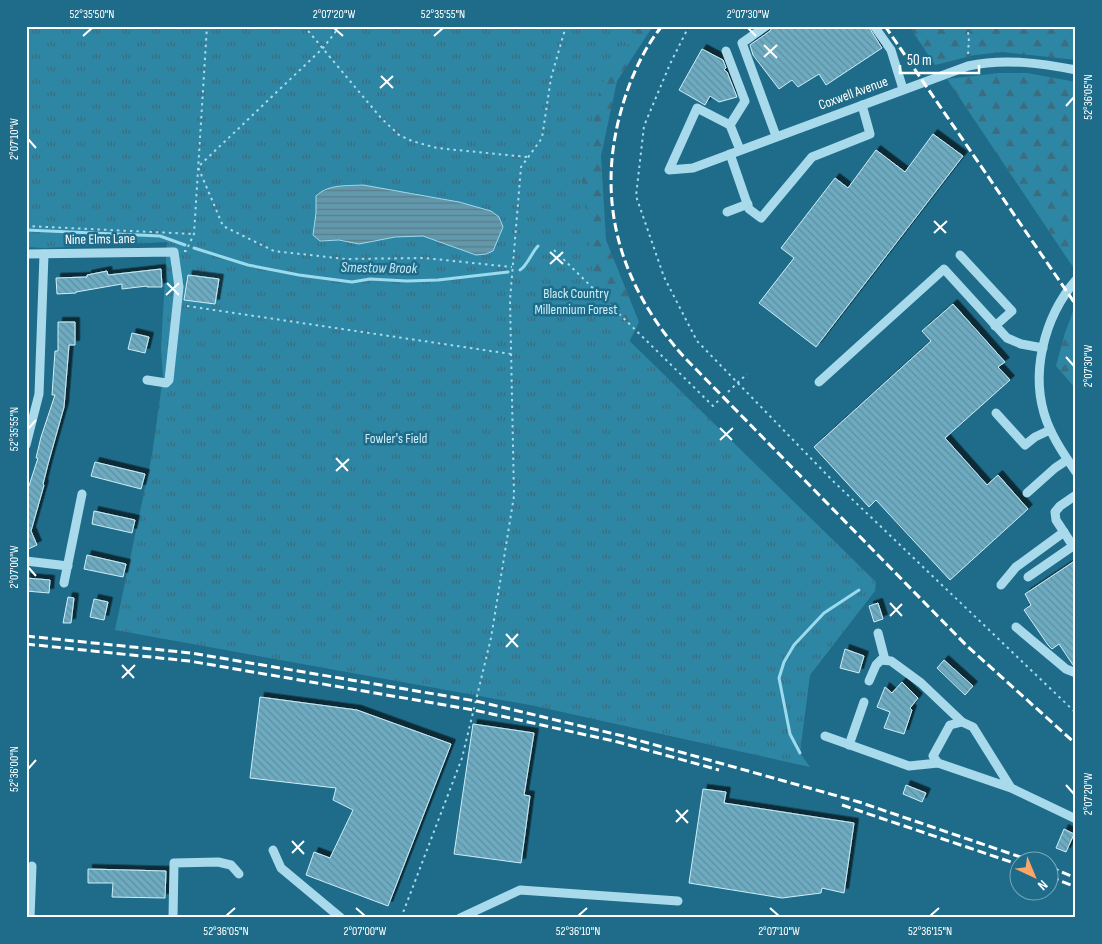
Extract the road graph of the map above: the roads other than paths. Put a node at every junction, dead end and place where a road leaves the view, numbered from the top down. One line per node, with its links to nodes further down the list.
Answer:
1 (766, 26): 8 (street)
2 (874, 26): 5 (street)
3 (726, 51): 7 (street)
4 (1076, 70): 5 (street, Coxwell Avenue)
5 (903, 89): 6 (street, Coxwell Avenue)
6 (862, 105): 8 (street, Coxwell Avenue); 11 (street)
7 (730, 125): 9 (street); 10 (street, Coxwell Avenue)
8 (776, 136): 9 (street, Coxwell Avenue)
9 (740, 150): 10 (street, Coxwell Avenue)
10 (730, 154): 11 (street)
11 (746, 199): 12 (street)
12 (727, 212)
13 (26, 254): 14 (street, Nine Elms Lane)
14 (44, 254): 19 (street, Nine Elms Lane); 23 (street)
15 (960, 255): 17 (street)
16 (1076, 280): 18 (street)
17 (995, 326): 18 (street); 20 (street)
18 (1043, 348): 22 (street)
19 (147, 380)
20 (819, 382)
21 (996, 413): 22 (street)
22 (1050, 430): 24 (street)
23 (26, 445)
24 (1067, 460): 25 (street); 26 (street)
25 (1076, 472)
26 (1027, 493)
27 (82, 494): 31 (street)
28 (1076, 495): 29 (street)
29 (1064, 532): 32 (street); 34 (street)
30 (26, 561): 31 (street)
31 (68, 566): 33 (street)
32 (1028, 577)
33 (64, 583)
34 (1001, 585)
35 (1016, 627): 38 (street)
36 (878, 633): 37 (street)
37 (885, 660): 39 (street); 41 (street)
38 (1076, 673)
39 (869, 681)
40 (864, 702): 43 (street)
41 (962, 722): 44 (street); 45 (street)
42 (825, 736): 43 (street)
43 (849, 745): 44 (street)
44 (938, 762): 45 (street)
45 (1011, 788): 46 (street)
46 (1076, 818)
47 (273, 850): 51 (street)
48 (32, 866): 52 (street)
49 (239, 874): 53 (street)
50 (678, 901): 55 (street)
51 (332, 914): 54 (street)
52 (30, 918)
53 (174, 918)
54 (341, 918)
55 (460, 918)

